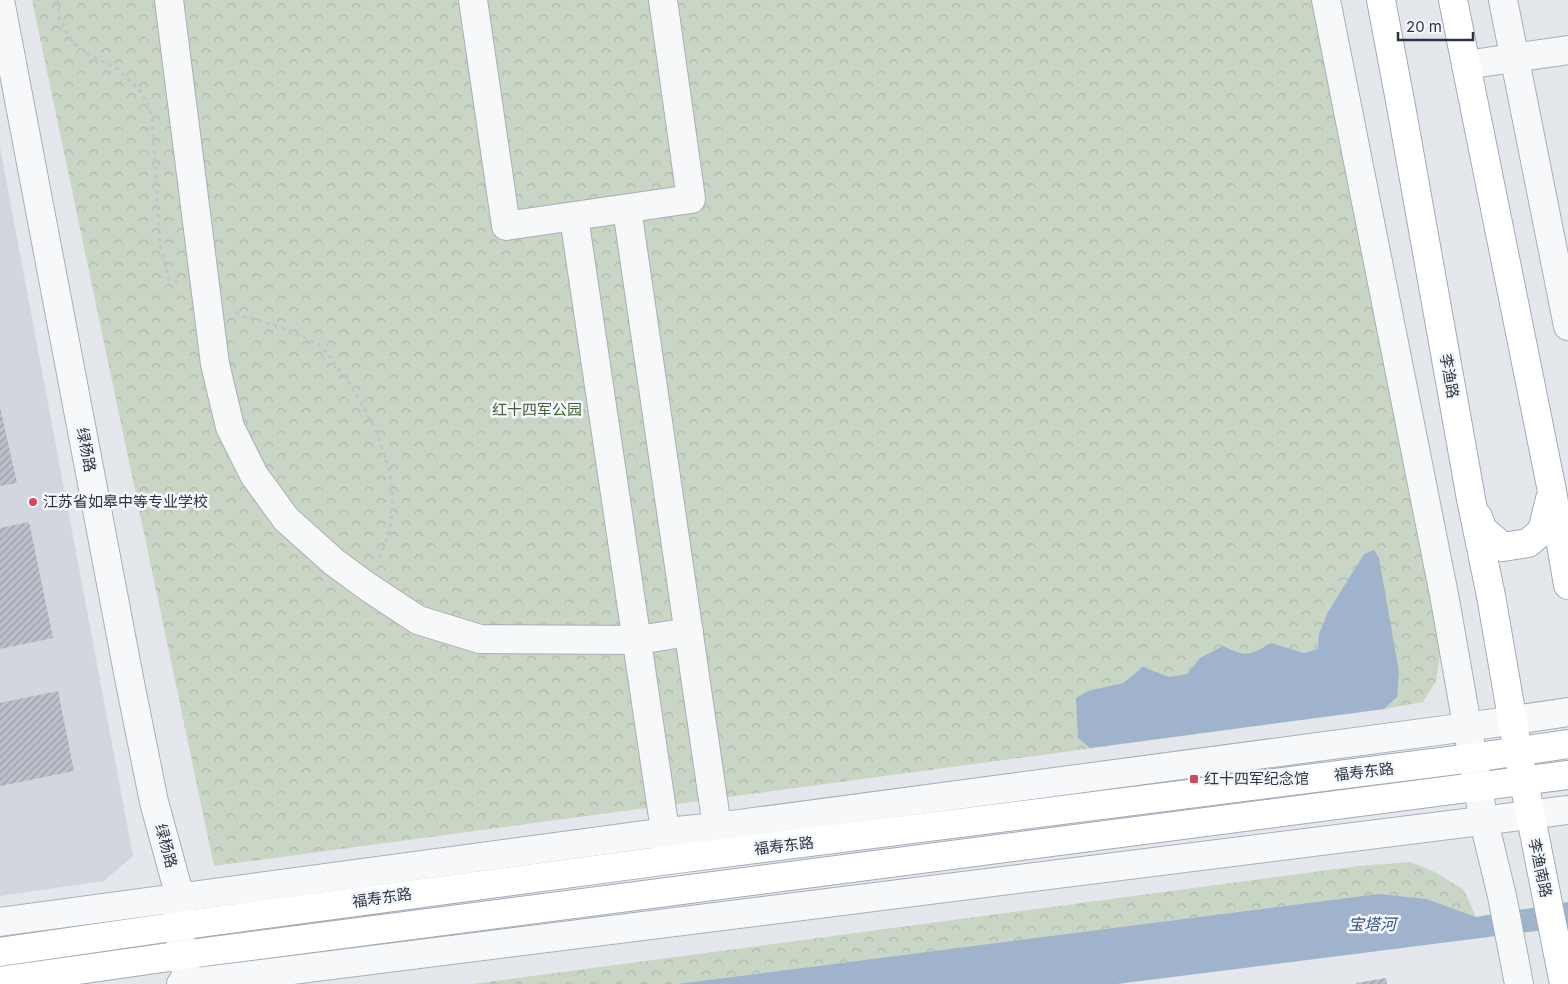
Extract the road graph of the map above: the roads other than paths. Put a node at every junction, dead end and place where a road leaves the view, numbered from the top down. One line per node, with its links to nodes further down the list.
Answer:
1 (0, 0): 36 (street, 绿杨路)
2 (169, 0): 19 (street)
3 (473, 0): 13 (street)
4 (662, 0): 12 (street)
5 (1326, 0): 22 (street)
6 (1381, 0): 16 (main road, 李渔路)
7 (1453, 0): 11 (main road)
8 (1503, 0): 10 (street)
9 (1568, 50): 10 (street)
10 (1514, 58): 11 (street); 14 (street)
11 (1466, 65): 15 (main road)
12 (627, 209): 13 (street); 18 (street)
13 (574, 217): 19 (street)
14 (1568, 326)
15 (1552, 490): 16 (main road); 17 (main road)
16 (1471, 499): 21 (main road, 李渔路)
17 (1568, 585)
18 (689, 632): 19 (street); 32 (street)
19 (638, 640): 33 (street)
20 (1568, 712): 21 (street)
21 (1513, 721): 22 (street); 24 (main road, 李渔路)
22 (1467, 727): 25 (street); 32 (street)
23 (1568, 744): 24 (main road, 福寿东路)
24 (1518, 752): 25 (main road, 福寿东路); 27 (main road, 李渔南路)
25 (1472, 758): 28 (street); 34 (main road, 福寿东路)
26 (1568, 775): 27 (main road, 福寿东路)
27 (1524, 781): 28 (main road, 福寿东路); 30 (main road, 李渔南路)
28 (1478, 787): 31 (street); 39 (main road, 福寿东路)
29 (1568, 810): 30 (street)
30 (1530, 816): 31 (street); 46 (main road, 李渔南路)
31 (1484, 822): 43 (street); 45 (street)
32 (717, 827): 33 (street); 34 (street)
33 (666, 832): 35 (street); 36 (street)
34 (723, 854): 35 (main road, 福寿东路)
35 (669, 860): 38 (main road, 福寿东路)
36 (180, 897): 37 (street); 38 (street)
37 (0, 922)
38 (189, 924): 39 (street); 40 (main road, 福寿东路); 41 (street)
39 (212, 951): 41 (main road, 福寿东路); 43 (street)
40 (0, 952)
41 (182, 956): 42 (main road, 福寿东路); 44 (street)
42 (0, 980)
43 (221, 982): 44 (street)
44 (186, 984)
45 (1519, 984)
46 (1564, 984)

